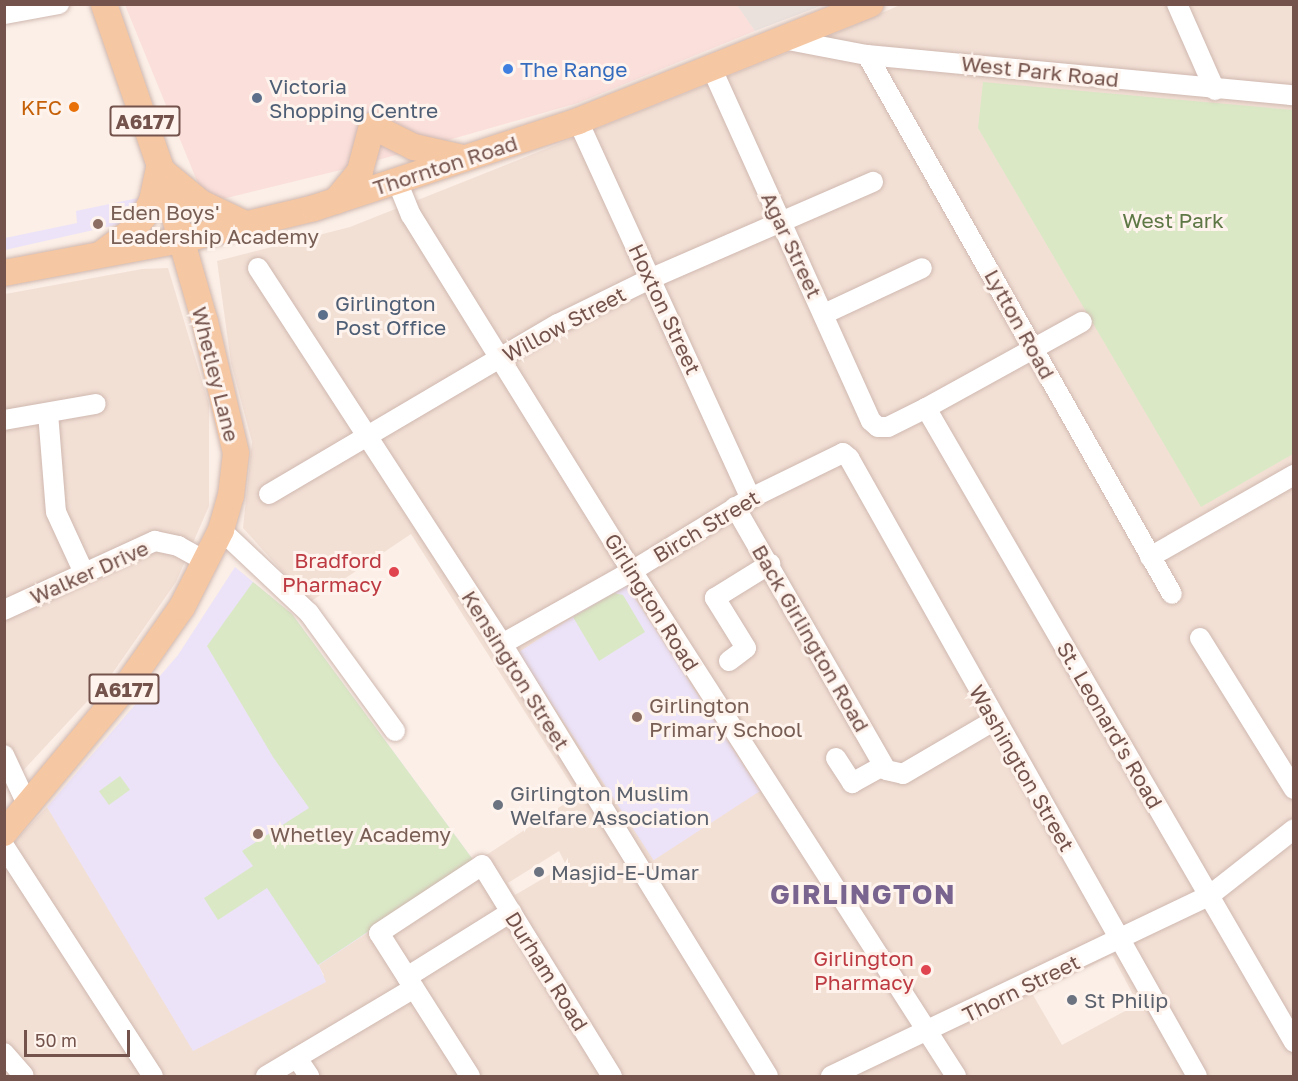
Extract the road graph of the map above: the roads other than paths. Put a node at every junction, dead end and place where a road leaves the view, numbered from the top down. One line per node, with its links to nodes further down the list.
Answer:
1 (59, 4): 5 (street)
2 (104, 4): 13 (main road, A6177)
3 (870, 4): 6 (main road, Thornton Road)
4 (1177, 4): 9 (street)
5 (4, 14)
6 (788, 40): 7 (street, West Park Road); 8 (main road, Thornton Road)
7 (867, 55): 9 (street, West Park Road); 27 (street, Lytton Road)
8 (712, 69): 11 (main road, Thornton Road); 17 (street, Agar Street)
9 (1215, 90): 10 (street, West Park Road)
10 (1293, 95)
11 (579, 121): 12 (main road, Thornton Road); 24 (street, Hoxton Street)
12 (465, 159): 14 (main road, Thornton Road); 16 (main road)
13 (160, 168): 18 (main road); 19 (main road, A6177); 20 (main road)
14 (398, 181): 16 (main road, Thornton Road); 28 (street, Girlington Road)
15 (873, 182): 17 (street, Willow Street)
16 (336, 201): 18 (main road, Thornton Road)
17 (782, 222): 24 (street, Willow Street); 25 (street, Agar Street)
18 (245, 224): 19 (main road, Thornton Road)
19 (181, 240): 20 (main road, Thornton Road); 38 (main road, Whetley Lane / A6177)
20 (102, 254): 23 (main road, Thornton Road)
21 (258, 268): 33 (street, Kensington Street)
22 (922, 268): 25 (street)
23 (4, 273)
24 (652, 278): 28 (street, Willow Street); 37 (street, Hoxton Street)
25 (824, 314): 30 (street, Agar Street)
26 (1082, 322): 27 (street)
27 (1034, 349): 30 (street); 39 (street, Lytton Road)
28 (500, 357): 33 (street, Willow Street); 42 (street, Girlington Road)
29 (96, 404): 31 (street)
30 (926, 408): 59 (street, St. Leonard's Road)
31 (48, 413): 32 (street); 43 (street)
32 (4, 420)
33 (364, 435): 36 (street, Willow Street); 47 (street, Kensington Street)
34 (849, 458): 37 (street, Birch Street); 49 (street, Washington Street)
35 (1293, 475): 39 (street)
36 (269, 494)
37 (743, 502): 41 (street, Back Girlington Road); 42 (street, Birch Street)
38 (222, 530): 40 (main road, Whetley Lane / A6177); 50 (street)
39 (1150, 557): 44 (street, Lytton Road)
40 (207, 562): 43 (street, Walker Drive); 55 (main road, Whetley Lane / A6177)
41 (770, 564): 48 (street); 53 (street, Back Girlington Road)
42 (632, 571): 47 (street, Birch Street); 63 (street, Girlington Road)
43 (84, 573): 45 (street, Walker Drive)
44 (1172, 594)
45 (4, 610)
46 (1200, 638): 54 (street)
47 (502, 644): 73 (street, Kensington Street)
48 (729, 661)
49 (995, 720): 53 (street); 61 (street, Washington Street)
50 (395, 731)
51 (4, 755): 55 (street)
52 (836, 758): 53 (street)
53 (884, 768)
54 (1293, 789)
55 (27, 804): 57 (main road, Whetley Lane / A6177)
56 (1293, 829): 59 (street, Thorn Street)
57 (4, 833)
58 (4, 846): 68 (street)
59 (1209, 896): 61 (street, Thorn Street); 64 (street, St. Leonard's Road)
60 (511, 912): 62 (street); 62 (street, Durham Road); 72 (street, Durham Road)
61 (1120, 939): 63 (street, Thorn Street); 76 (street, Washington Street)
62 (410, 982): 66 (street); 71 (street)
63 (929, 1033): 74 (street, Thorn Street); 75 (street, Girlington Road)
64 (1293, 1042)
65 (4, 1053): 67 (street)
66 (297, 1058): 69 (street); 70 (street)
67 (24, 1077)
68 (153, 1077)
69 (266, 1077)
70 (309, 1077)
71 (470, 1077)
72 (612, 1077)
73 (768, 1077)
74 (831, 1077)
75 (956, 1077)
76 (1197, 1077)

